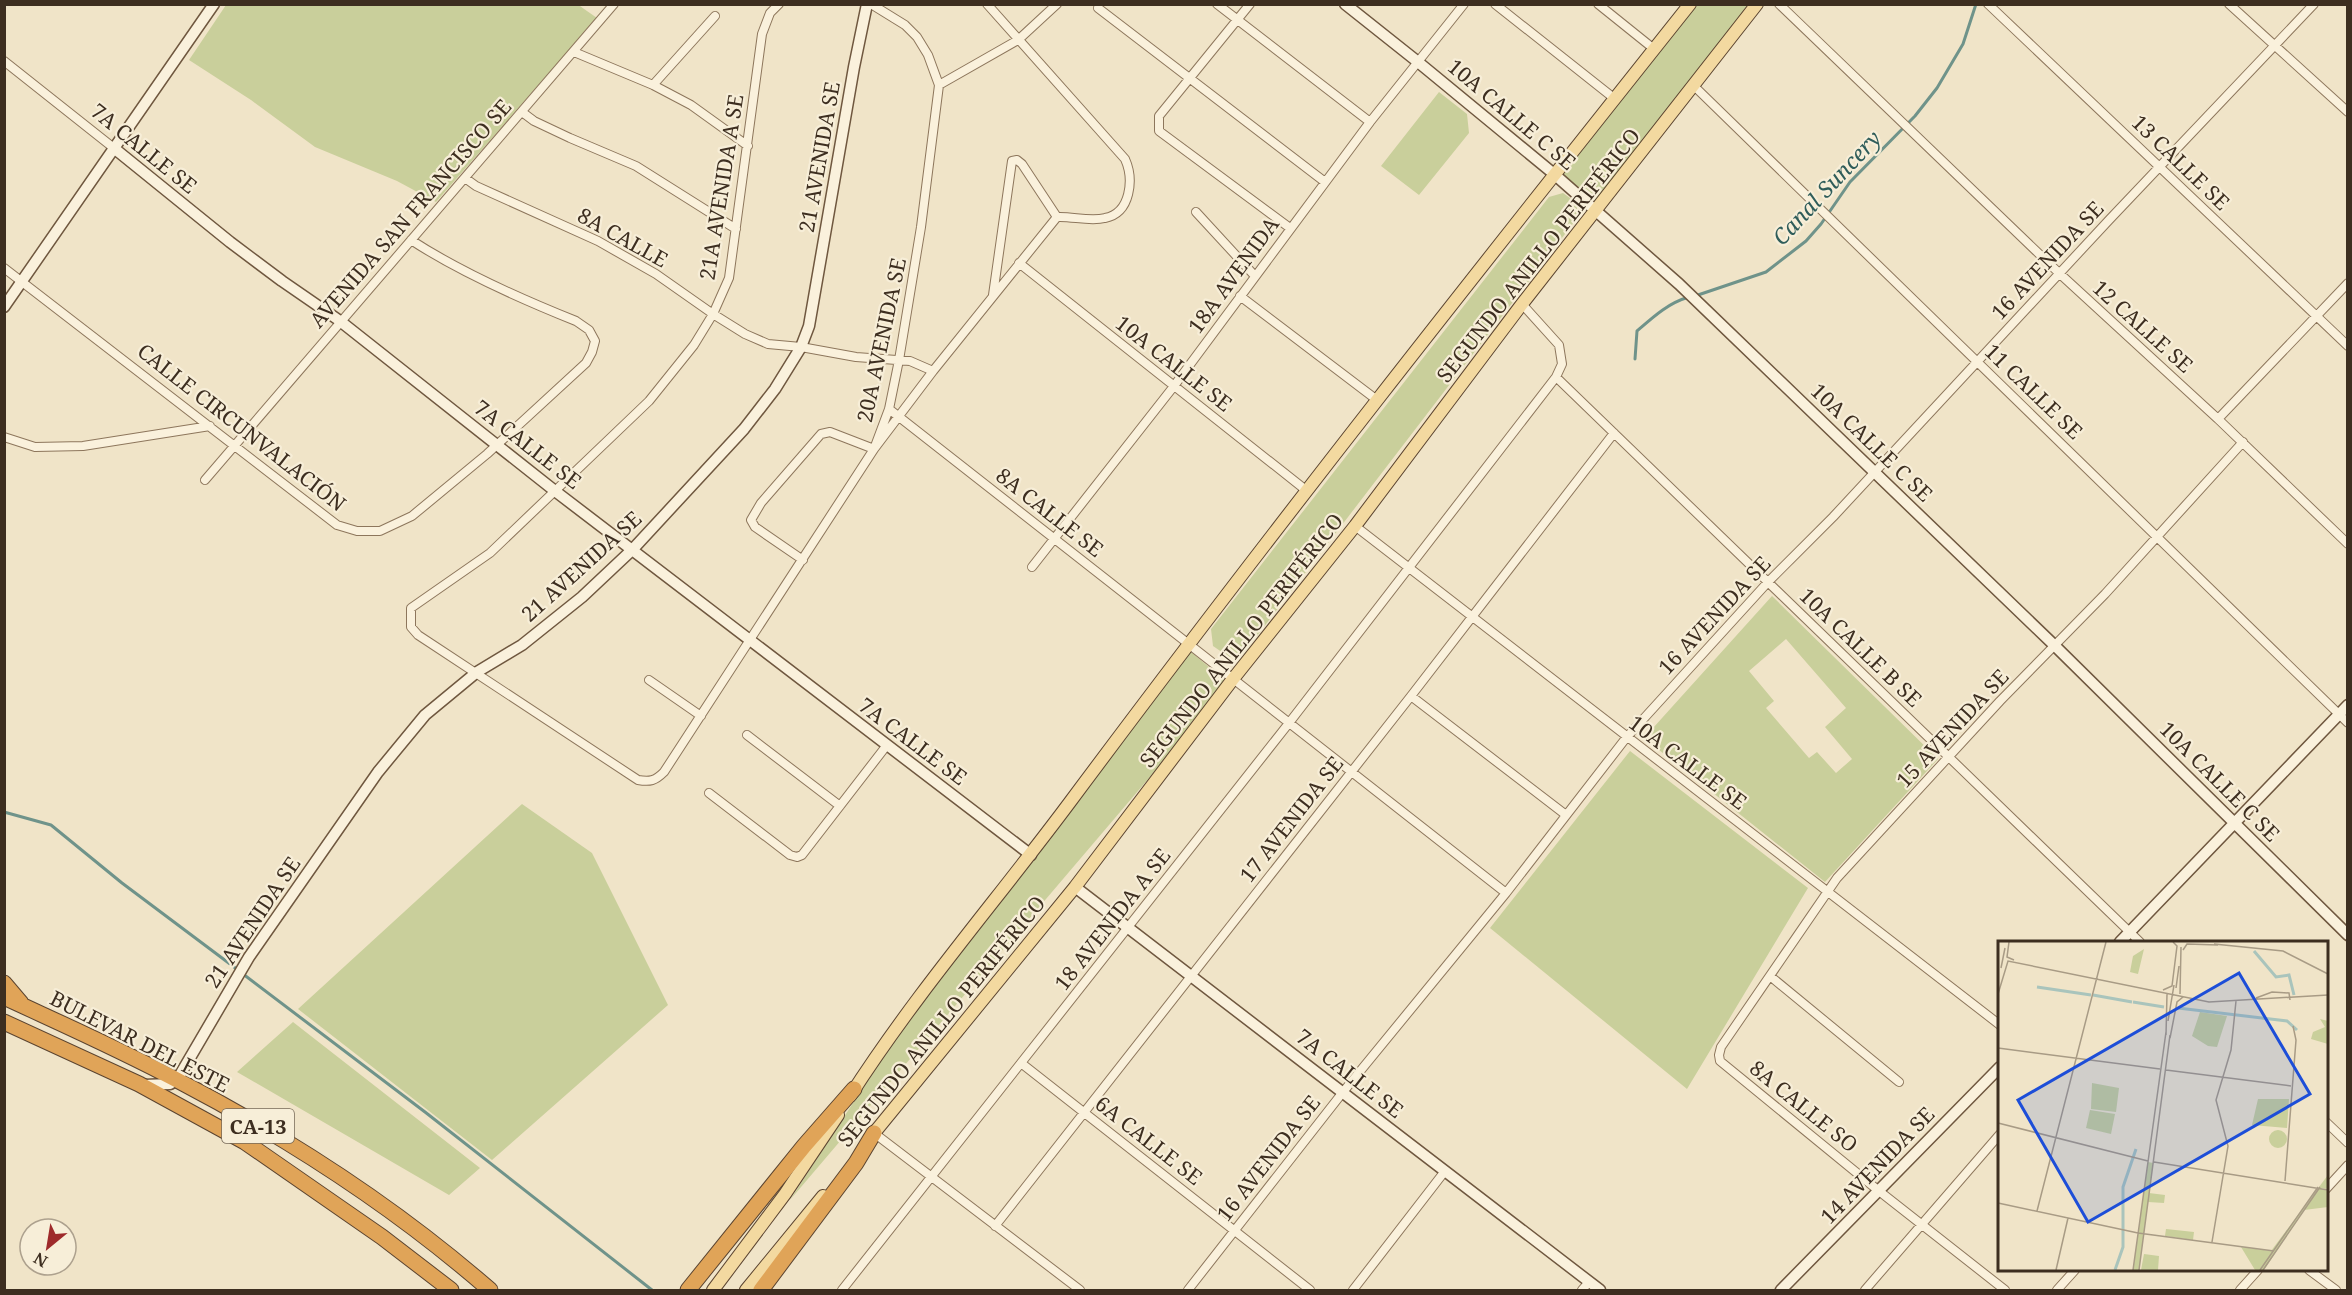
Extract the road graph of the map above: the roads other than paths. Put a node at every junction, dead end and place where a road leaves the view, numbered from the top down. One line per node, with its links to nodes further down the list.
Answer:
1 (214, 4): 38 (street)
2 (614, 4): 26 (street, AVENIDA SAN FRANCISCO SE)
3 (779, 4): 20 (street, 21A AVENIDA A SE)
4 (869, 4): 31 (street); 62 (street, 21 AVENIDA SE)
5 (987, 4): 23 (street)
6 (1057, 4): 23 (street)
7 (1217, 4): 22 (street)
8 (1250, 4): 22 (street)
9 (1344, 4): 28 (street, 10A CALLE C SE)
10 (1464, 4): 28 (street, 18A AVENIDA)
11 (1495, 4): 33 (street)
12 (1598, 4): 25 (street)
13 (1757, 4): 32 (main road, SEGUNDO ANILLO PERIFÉRICO)
14 (1779, 4): 51 (street, 12 CALLE SE)
15 (1988, 4): 39 (street, 13 CALLE SE)
16 (2229, 4): 24 (street)
17 (2314, 4): 24 (street, 16 AVENIDA SE)
18 (1689, 5): 25 (main road, SEGUNDO ANILLO PERIFÉRICO)
19 (1098, 8): 29 (street)
20 (771, 9): 37 (street, 21A AVENIDA A SE)
21 (715, 16): 30 (street)
22 (1238, 20): 29 (street); 36 (street)
23 (1018, 40): 31 (street); 45 (street)
24 (2274, 47): 35 (street); 39 (street, 16 AVENIDA SE)
25 (1654, 49): 33 (main road, SEGUNDO ANILLO PERIFÉRICO)
26 (574, 52): 30 (street); 34 (street, AVENIDA SAN FRANCISCO SE)
27 (4, 61): 38 (street, 7A CALLE SE)
28 (1418, 62): 36 (street, 18A AVENIDA); 40 (street, 10A CALLE C SE)
29 (1189, 79): 42 (street); 46 (street)
30 (653, 85): 37 (street)
31 (939, 85): 64 (street, 20A AVENIDA SE)
32 (1694, 86): 43 (main road, SEGUNDO ANILLO PERIFÉRICO); 65 (street, 11 CALLE SE)
33 (1615, 99): 40 (main road, SEGUNDO ANILLO PERIFÉRICO)
34 (522, 112): 41 (street, AVENIDA SAN FRANCISCO SE); 47 (street)
35 (2348, 112)
36 (1370, 122): 42 (street, 18A AVENIDA)
37 (748, 146): 47 (street, 21A AVENIDA A SE)
38 (115, 149): 53 (street); 61 (street, 7A CALLE SE)
39 (2160, 166): 51 (street, 16 AVENIDA SE); 60 (street, 13 CALLE SE)
40 (1554, 174): 43 (street, 10A CALLE C SE); 69 (main road, SEGUNDO ANILLO PERIFÉRICO)
41 (465, 178): 48 (street, AVENIDA SAN FRANCISCO SE); 59 (street, 8A CALLE)
42 (1325, 182): 46 (street, 18A AVENIDA)
43 (1596, 209): 57 (main road, SEGUNDO ANILLO PERIFÉRICO); 80 (street, 10A CALLE C SE)
44 (1196, 212): 52 (street)
45 (1057, 217): 49 (street); 56 (street)
46 (1290, 228): 52 (street, 18A AVENIDA)
47 (736, 229): 59 (street, 21A AVENIDA A SE)
48 (411, 240): 61 (street, AVENIDA SAN FRANCISCO SE); 77 (street, CALLE CIRCUNVALACIÓN)
49 (1019, 263): 56 (street); 68 (street, 10A CALLE SE)
50 (4, 268): 53 (street, CALLE CIRCUNVALACIÓN)
51 (2059, 273): 65 (street, 16 AVENIDA SE); 72 (street, 12 CALLE SE)
52 (1254, 275): 55 (street, 18A AVENIDA)
53 (22, 282): 58 (street); 73 (street, CALLE CIRCUNVALACIÓN)
54 (2348, 284): 60 (street)
55 (1240, 296): 68 (street, 18A AVENIDA); 69 (street)
56 (993, 297): 66 (street)
57 (1522, 304): 67 (street); 84 (main road, SEGUNDO ANILLO PERIFÉRICO)
58 (4, 307)
59 (712, 314): 62 (street, 8A CALLE); 82 (street, 21A AVENIDA A SE)
60 (2316, 316): 63 (street, 13 CALLE SE); 72 (street)
61 (340, 321): 77 (street, 7A CALLE SE); 78 (street, AVENIDA SAN FRANCISCO SE)
62 (801, 346): 64 (street, 8A CALLE); 88 (street, 21 AVENIDA SE)
63 (2348, 346)
64 (899, 360): 66 (street, 8A CALLE); 70 (street, 20A AVENIDA SE)
65 (1977, 360): 80 (street, 16 AVENIDA SE); 85 (street, 11 CALLE SE)
66 (933, 371): 71 (street)
67 (1556, 377): 74 (street, 10A CALLE B SE); 91 (street, 18 AVENIDA A SE)
68 (1174, 386): 83 (street, 10A CALLE SE); 86 (street, 18A AVENIDA)
69 (1377, 400): 83 (main road, SEGUNDO ANILLO PERIFÉRICO)
70 (889, 409): 71 (street, 8A CALLE SE); 79 (street, 20A AVENIDA SE)
71 (899, 417): 79 (street); 86 (street, 8A CALLE SE)
72 (2218, 419): 76 (street, 12 CALLE SE)
73 (210, 426): 75 (street); 78 (street, CALLE CIRCUNVALACIÓN)
74 (1614, 433): 92 (street, 10A CALLE B SE); 93 (street, 17 AVENIDA SE)
75 (4, 437)
76 (2243, 442): 85 (street, 15 AVENIDA SE); 87 (street, 12 CALLE SE)
77 (497, 444): 78 (street, CALLE CIRCUNVALACIÓN); 82 (street, 7A CALLE SE)
78 (234, 446): 81 (street, AVENIDA SAN FRANCISCO SE)
79 (874, 449): 89 (street, 20A AVENIDA SE); 89 (street)
80 (1874, 472): 92 (street, 16 AVENIDA SE); 96 (street, 10A CALLE C SE)
81 (205, 480)
82 (555, 491): 88 (street, 7A CALLE SE); 97 (street, 21A AVENIDA A SE)
83 (1307, 491): 95 (main road, SEGUNDO ANILLO PERIFÉRICO)
84 (1354, 526): 91 (street, 10A CALLE SE); 99 (main road, SEGUNDO ANILLO PERIFÉRICO)
85 (2157, 536): 96 (street, 15 AVENIDA SE); 102 (street, 11 CALLE SE)
86 (1055, 539): 90 (street, 18A AVENIDA); 95 (street, 8A CALLE SE)
87 (2348, 544)
88 (633, 549): 94 (street, 7A CALLE SE); 97 (street, 21 AVENIDA SE)
89 (803, 560): 94 (street, 20A AVENIDA SE)
90 (1032, 567)
91 (1408, 568): 93 (street, 10A CALLE SE); 104 (street, 18 AVENIDA A SE)
92 (1768, 582): 107 (street, 16 AVENIDA SE); 109 (street, 10A CALLE B SE)
93 (1473, 617): 100 (street, 17 AVENIDA SE); 107 (street, 10A CALLE SE)
94 (751, 641): 103 (street, 20A AVENIDA SE); 108 (street, 7A CALLE SE)
95 (1188, 644): 99 (street, 8A CALLE SE); 115 (main road, SEGUNDO ANILLO PERIFÉRICO)
96 (2054, 645): 109 (street, 15 AVENIDA SE); 114 (street, 10A CALLE C SE)
97 (477, 672): 103 (street, 20A AVENIDA SE); 134 (street, 21 AVENIDA SE)
98 (649, 680): 103 (street)
99 (1233, 680): 104 (street); 116 (main road, SEGUNDO ANILLO PERIFÉRICO)
100 (1411, 696): 110 (street, 17 AVENIDA SE); 113 (street)
101 (2348, 705): 102 (street)
102 (2338, 714): 105 (street, 11 CALLE SE); 114 (street)
103 (701, 716)
104 (1288, 723): 110 (street); 119 (street, 18 AVENIDA A SE)
105 (2348, 723)
106 (747, 735): 112 (street)
107 (1626, 738): 113 (street, 16 AVENIDA SE); 117 (street, 10A CALLE SE)
108 (887, 746): 112 (street); 115 (street, 7A CALLE SE)
109 (1949, 757): 117 (street, 15 AVENIDA SE); 120 (street, 10A CALLE B SE)
110 (1351, 772): 118 (street); 124 (street, 17 AVENIDA SE)
111 (709, 793): 112 (street)
112 (840, 806)
113 (1566, 815): 118 (street, 16 AVENIDA SE)
114 (2234, 822): 120 (street); 121 (street, 10A CALLE C SE)
115 (1031, 855): 137 (main road, SEGUNDO ANILLO PERIFÉRICO)
116 (1075, 887): 119 (street, 7A CALLE SE); 141 (main road, SEGUNDO ANILLO PERIFÉRICO)
117 (1827, 890): 125 (street, 15 AVENIDA SE); 130 (street, 10A CALLE SE)
118 (1506, 893): 138 (street, 16 AVENIDA SE)
119 (1128, 927): 124 (street, 7A CALLE SE); 132 (street, 18 AVENIDA A SE)
120 (2130, 933): 122 (street); 123 (street, 10A CALLE B SE)
121 (2348, 934)
122 (2122, 941)
123 (2139, 941)
124 (1191, 976): 138 (street, 7A CALLE SE); 139 (street, 17 AVENIDA SE)
125 (1770, 976): 131 (street, 15 AVENIDA SE); 135 (street)
126 (4, 983): 128 (highway)
127 (4, 997): 128 (highway, BULEVAR DEL ESTE / CA-13)
128 (22, 1006): 134 (highway, BULEVAR DEL ESTE / CA-13)
129 (4, 1022): 136 (highway, BULEVAR DEL ESTE / CA-13)
130 (1998, 1023)
131 (1720, 1061): 148 (street, 8A CALLE SO)
132 (1021, 1063): 139 (street, 6A CALLE SE); 146 (street, 18 AVENIDA A SE)
133 (1998, 1069): 148 (street, 14 AVENIDA SE)
134 (177, 1080): 136 (street); 157 (highway, BULEVAR DEL ESTE / CA-13)
135 (1899, 1082)
136 (139, 1084): 156 (highway, BULEVAR DEL ESTE / CA-13)
137 (855, 1089): 158 (highway); 159 (main road, SEGUNDO ANILLO PERIFÉRICO)
138 (1342, 1092): 145 (street, 7A CALLE SE); 151 (street, 16 AVENIDA SE)
139 (1084, 1112): 150 (street, 17 AVENIDA SE); 151 (street, 6A CALLE SE)
140 (2328, 1124): 143 (street)
141 (874, 1133): 146 (street); 160 (main road, SEGUNDO ANILLO PERIFÉRICO); 161 (highway)
142 (1998, 1136): 149 (street)
143 (2348, 1143)
144 (2348, 1165): 147 (street)
145 (1445, 1171): 155 (street, 7A CALLE SE); 166 (street)
146 (931, 1177): 150 (street); 162 (street, 18 AVENIDA A SE)
147 (2328, 1187)
148 (1879, 1191): 149 (street, 8A CALLE SO); 168 (street, 14 AVENIDA SE)
149 (1921, 1225): 169 (street); 170 (street, 8A CALLE SO)
150 (995, 1226): 163 (street)
151 (1234, 1231): 164 (street, 16 AVENIDA SE); 165 (street, 6A CALLE SE)
152 (2073, 1271): 171 (street)
153 (2256, 1271): 172 (street)
154 (2312, 1271): 173 (street)
155 (1585, 1286): 167 (street, 7A CALLE SE)
156 (451, 1290)
157 (490, 1290)
158 (688, 1290)
159 (713, 1290)
160 (746, 1290)
161 (761, 1290)
162 (842, 1290)
163 (1080, 1290)
164 (1188, 1290)
165 (1310, 1290)
166 (1353, 1290)
167 (1600, 1290)
168 (1782, 1290)
169 (1865, 1290)
170 (2005, 1290)
171 (2056, 1290)
172 (2240, 1290)
173 (2336, 1290)

